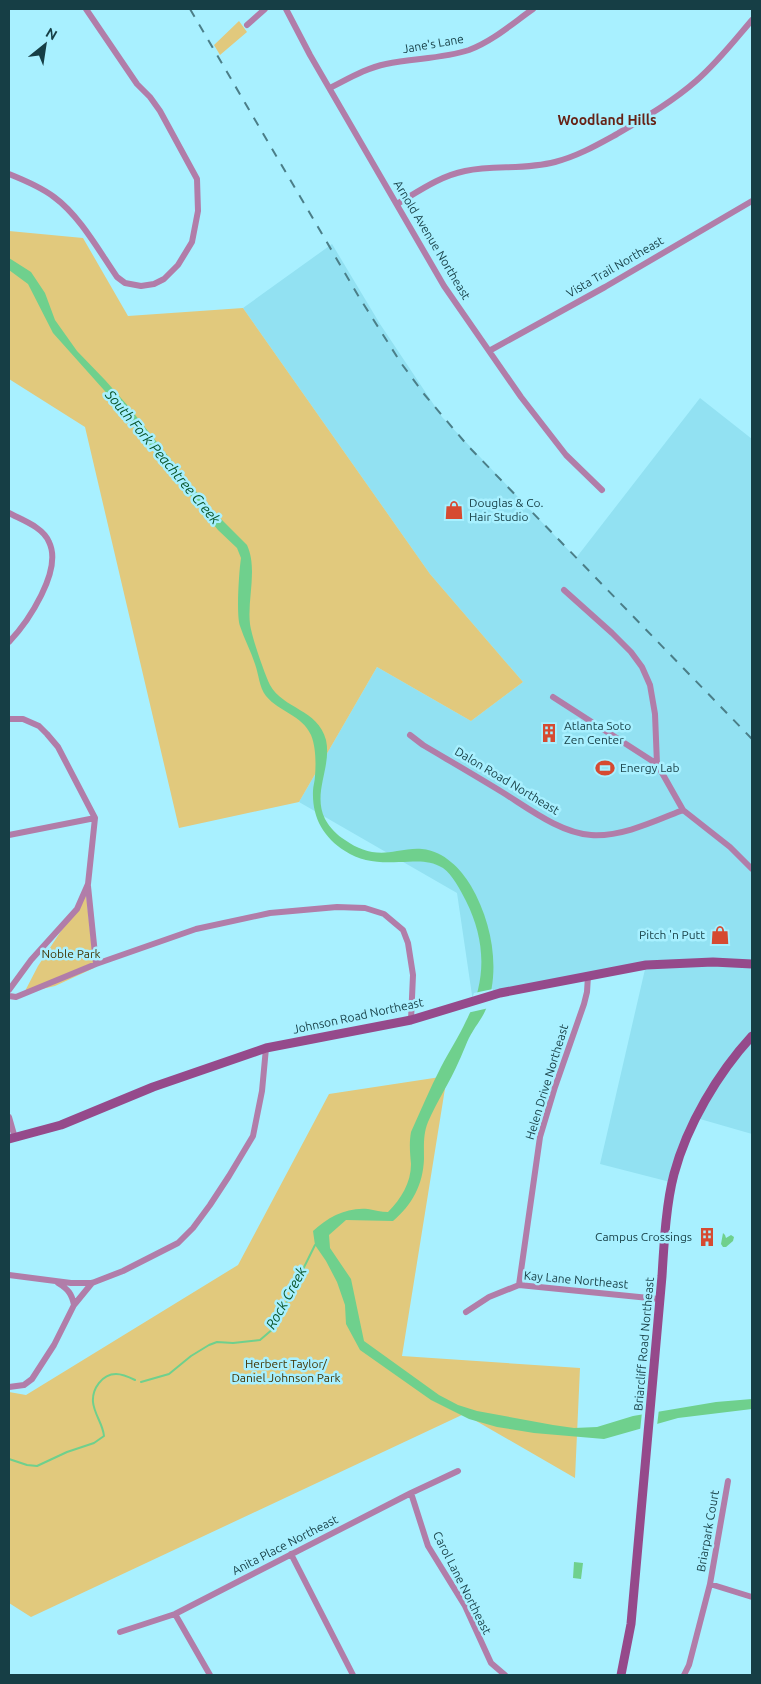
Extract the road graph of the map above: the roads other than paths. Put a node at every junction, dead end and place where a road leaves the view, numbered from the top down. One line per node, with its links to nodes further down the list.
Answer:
1 (86, 9): 8 (street)
2 (265, 9): 6 (street)
3 (286, 9): 7 (street, Arnold Avenue Northeast)
4 (533, 9): 7 (street, Jane's Lane)
5 (752, 20): 10 (street)
6 (247, 25)
7 (330, 88): 10 (street, Arnold Avenue Northeast)
8 (9, 174)
9 (752, 201): 11 (street, Vista Trail Northeast)
10 (397, 204): 11 (street, Arnold Avenue Northeast)
11 (489, 351): 12 (street, Arnold Avenue Northeast)
12 (602, 490)
13 (9, 513): 15 (street)
14 (564, 590): 19 (street)
15 (9, 642)
16 (553, 697): 19 (street)
17 (9, 720): 21 (street)
18 (410, 735): 20 (street, Dalon Road Northeast)
19 (657, 764): 20 (street)
20 (683, 810): 23 (street)
21 (95, 818): 22 (street); 24 (street)
22 (9, 835)
23 (752, 869)
24 (88, 884): 25 (street); 28 (street)
25 (96, 964): 29 (street); 30 (street)
26 (752, 964): 27 (street, Johnson Road Northeast)
27 (588, 976): 30 (street, Johnson Road Northeast); 38 (street, Helen Drive Northeast)
28 (9, 990)
29 (9, 996)
30 (411, 1020): 32 (street, Johnson Road Northeast)
31 (752, 1036): 39 (street, Briarcliff Road Northeast)
32 (266, 1048): 34 (street, Johnson Road Northeast); 37 (street)
33 (9, 1117): 34 (street)
34 (12, 1138)
35 (9, 1275): 36 (street)
36 (57, 1282): 37 (street); 40 (street)
37 (92, 1283): 40 (street)
38 (519, 1285): 39 (street, Kay Lane Northeast); 41 (street, Kay Lane Northeast)
39 (659, 1299): 54 (street, Briarcliff Road Northeast)
40 (74, 1306): 42 (street)
41 (466, 1312)
42 (9, 1387)
43 (458, 1471): 45 (street, Anita Place Northeast)
44 (728, 1481): 47 (street, Briarpark Court)
45 (411, 1494): 46 (street, Anita Place Northeast); 53 (street, Carol Lane Northeast)
46 (291, 1554): 49 (street, Anita Place Northeast); 52 (street)
47 (710, 1584): 48 (street, Briarpark Court); 55 (street, Briarpark Court)
48 (752, 1597)
49 (175, 1614): 50 (street, Anita Place Northeast); 51 (street)
50 (120, 1632)
51 (210, 1675)
52 (352, 1675)
53 (505, 1675)
54 (621, 1675)
55 (684, 1675)

